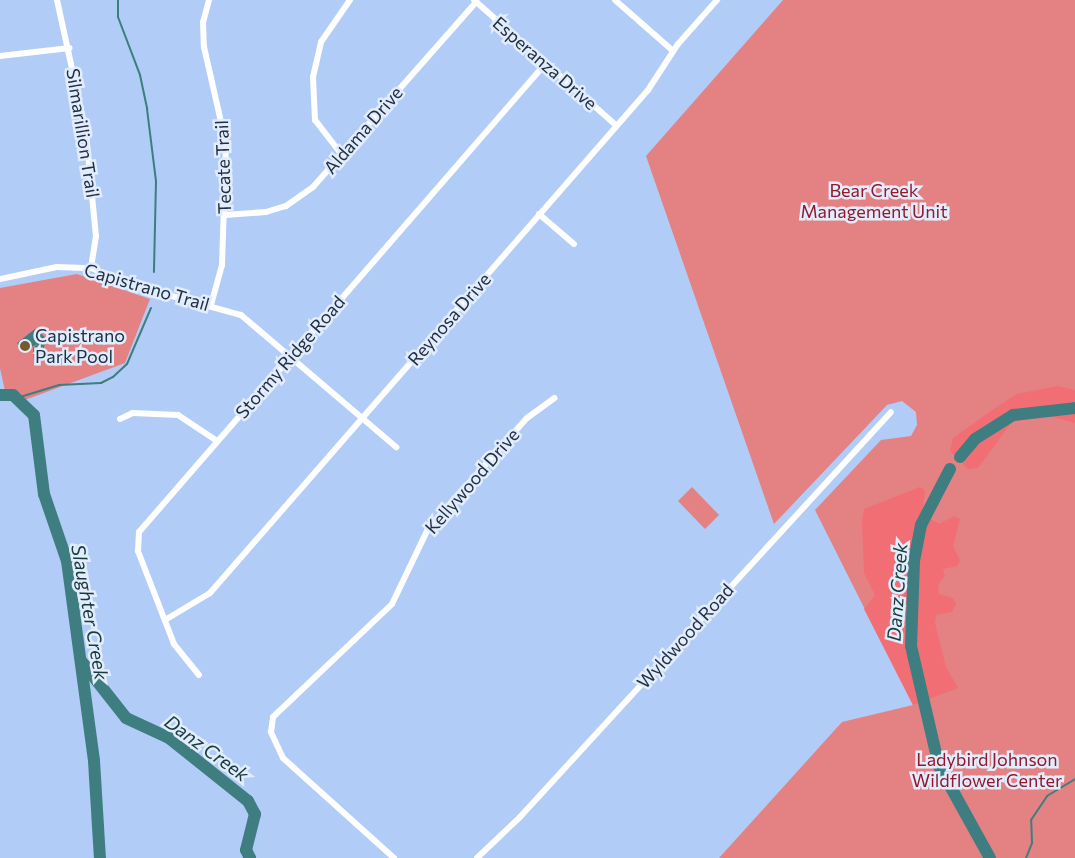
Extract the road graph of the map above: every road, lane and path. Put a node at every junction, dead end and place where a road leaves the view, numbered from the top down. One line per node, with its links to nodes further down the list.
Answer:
1 (57, 0): 7 (street, Silmarillion Trail)
2 (209, 0): 14 (street, Tecate Trail)
3 (350, 0): 12 (street)
4 (615, 0): 8 (street)
5 (717, 0): 8 (street, Reynosa Drive)
6 (475, 1): 10 (street, Esperanza Drive); 12 (street, Aldama Drive)
7 (70, 48): 9 (street); 16 (street, Silmarillion Trail)
8 (673, 51): 11 (street, Reynosa Drive)
9 (0, 56)
10 (546, 63): 11 (street, Esperanza Drive); 19 (street, Stormy Ridge Road)
11 (616, 125): 13 (street, Reynosa Drive)
12 (342, 155): 14 (street, Aldama Drive)
13 (539, 214): 15 (street); 22 (street, Reynosa Drive)
14 (225, 215): 18 (street, Tecate Trail)
15 (574, 244)
16 (92, 268): 17 (street, Capistrano Trail); 18 (street, Capistrano Trail)
17 (0, 279)
18 (211, 305): 19 (street, Capistrano Trail)
19 (291, 355): 22 (street, Capistrano Trail); 24 (street, Stormy Ridge Road)
20 (555, 398): 28 (street, Kellywood Drive)
21 (891, 412): 29 (street, Wyldwood Road)
22 (363, 418): 25 (street, Capistrano Trail); 26 (street, Reynosa Drive)
23 (120, 419): 24 (street)
24 (218, 441): 26 (street, Stormy Ridge Road)
25 (396, 447)
26 (165, 620): 27 (street, Stormy Ridge Road)
27 (199, 675)
28 (394, 858)
29 (477, 858)

